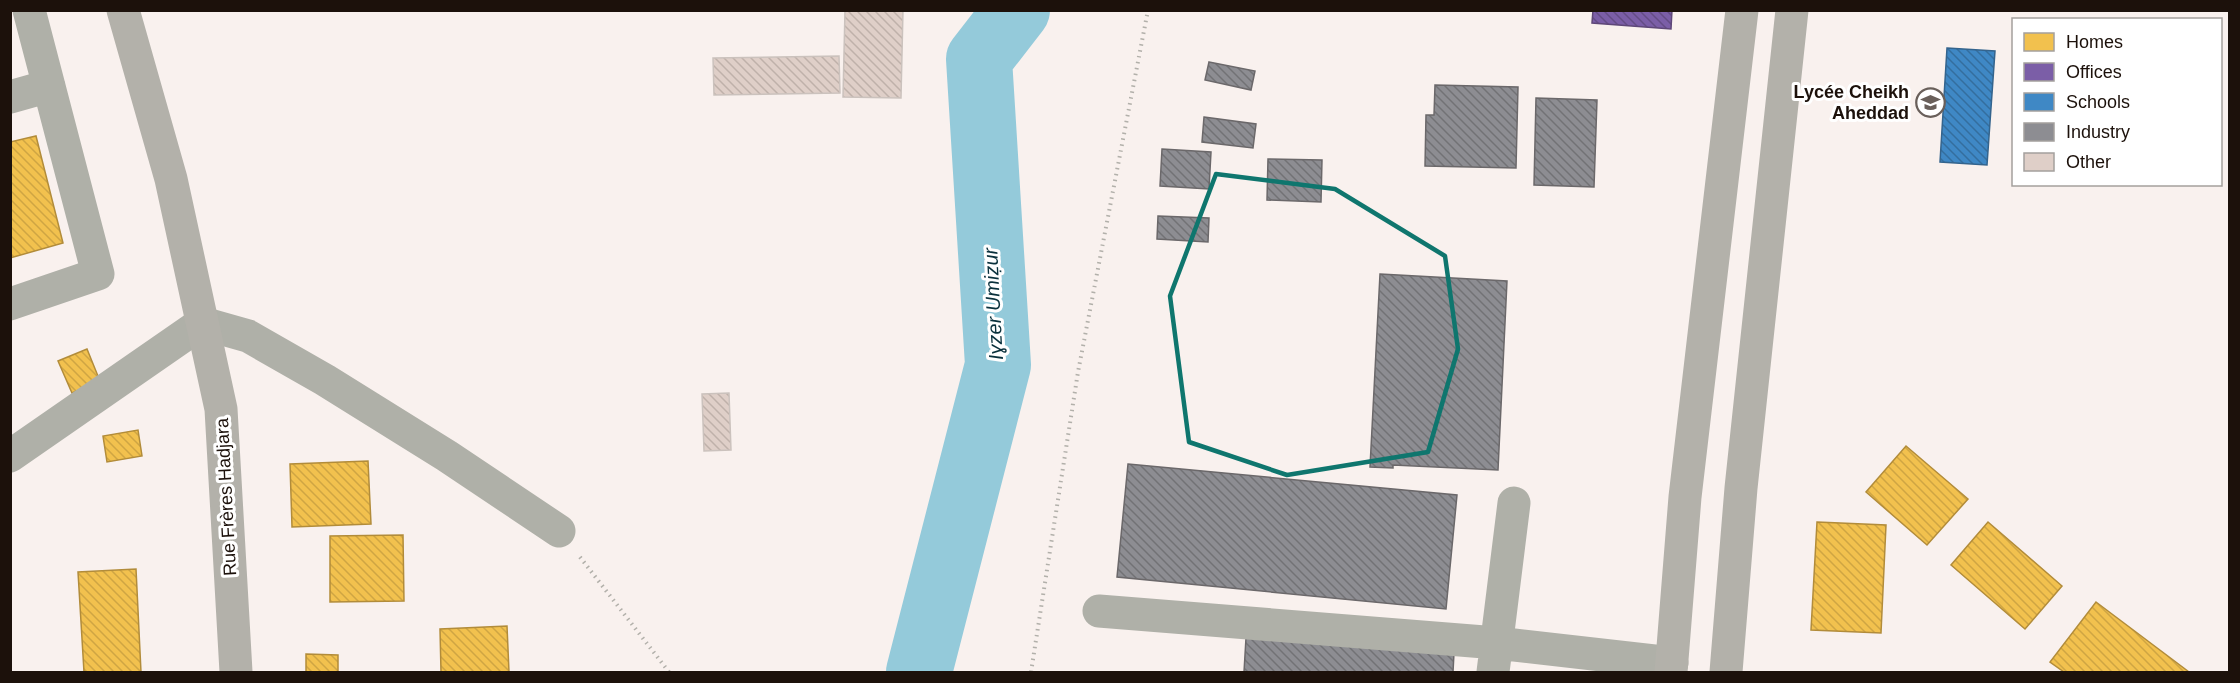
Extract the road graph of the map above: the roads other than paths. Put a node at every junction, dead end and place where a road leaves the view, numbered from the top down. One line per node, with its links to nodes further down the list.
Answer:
1 (29, 10): 5 (street)
2 (123, 10): 10 (main road, Rue Frères Hadjara)
3 (1742, 10): 7 (main road)
4 (1792, 10): 8 (main road)
5 (49, 86): 6 (street); 9 (street)
6 (10, 97)
7 (1716, 242): 8 (main road); 16 (main road)
8 (1767, 245): 18 (main road)
9 (10, 304)
10 (202, 323): 11 (street); 13 (street); 17 (main road, Rue Frères Hadjara)
11 (10, 456)
12 (1514, 503): 15 (street)
13 (559, 531)
14 (1099, 611): 15 (street)
15 (1495, 658): 16 (street)
16 (1672, 668)
17 (236, 672)
18 (1726, 672)

